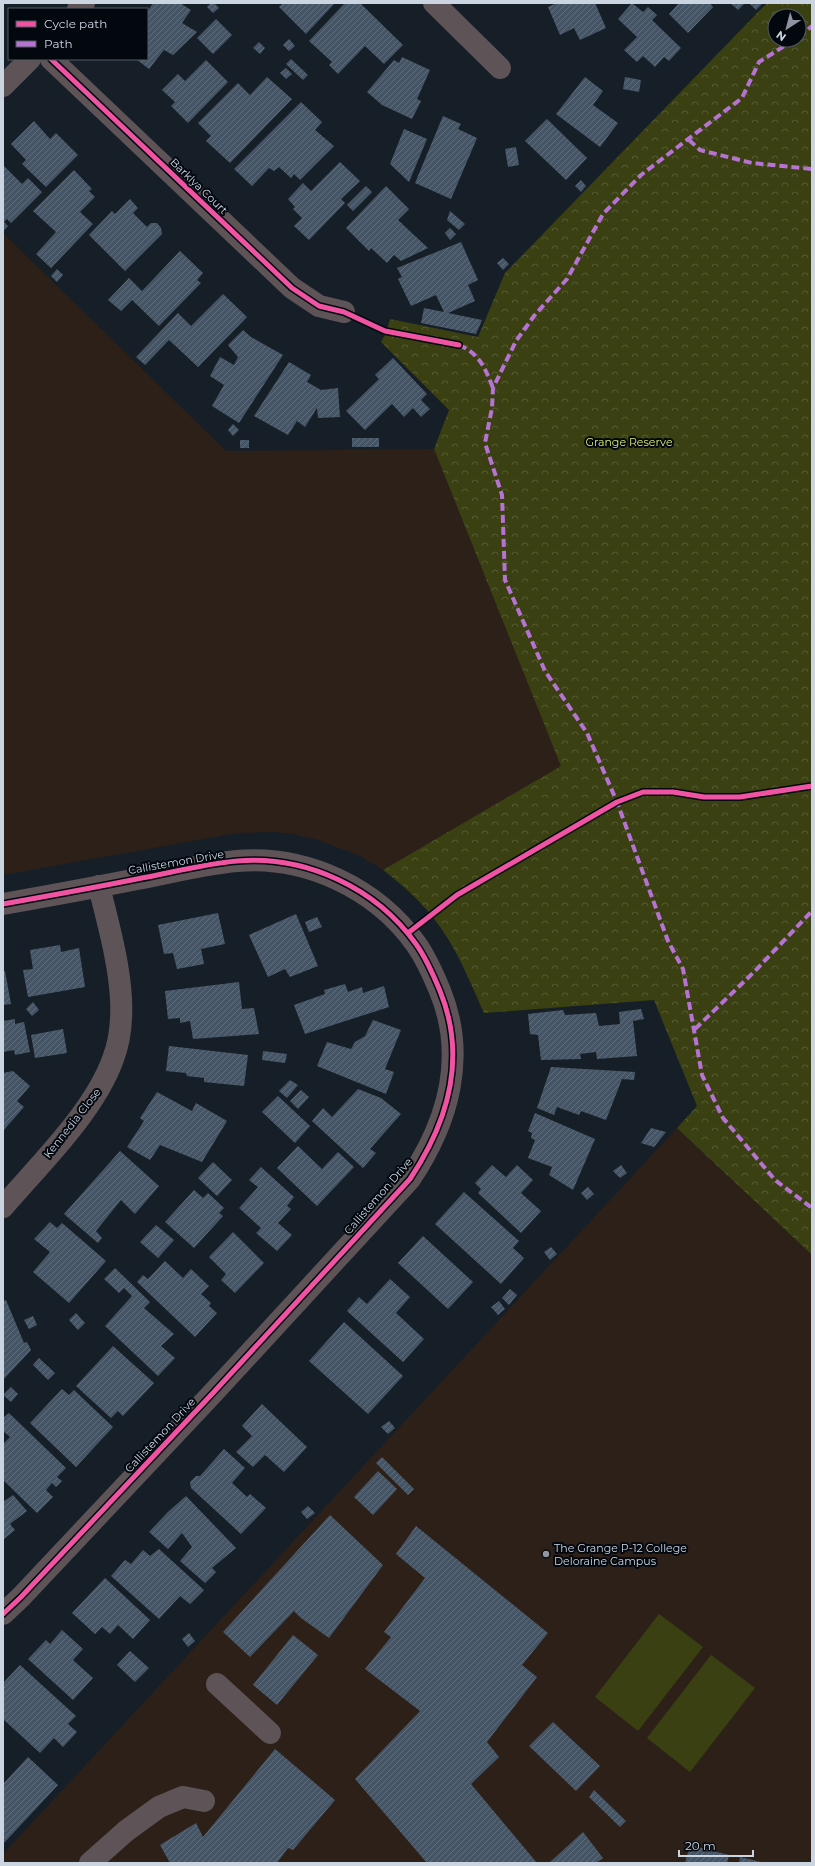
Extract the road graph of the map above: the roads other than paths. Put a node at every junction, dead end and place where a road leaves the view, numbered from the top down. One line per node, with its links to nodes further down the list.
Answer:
1 (434, 3): 4 (street)
2 (29, 60): 5 (street)
3 (52, 60): 6 (street, Barklya Court)
4 (500, 68)
5 (3, 86)
6 (344, 312)
7 (99, 886): 8 (street, Callistemon Drive); 9 (street, Kennedia Close); 10 (street, Callistemon Drive)
8 (3, 904)
9 (3, 1207)
10 (3, 1614)
11 (217, 1684): 12 (street)
12 (270, 1733)
13 (204, 1801): 14 (street)
14 (90, 1863)

